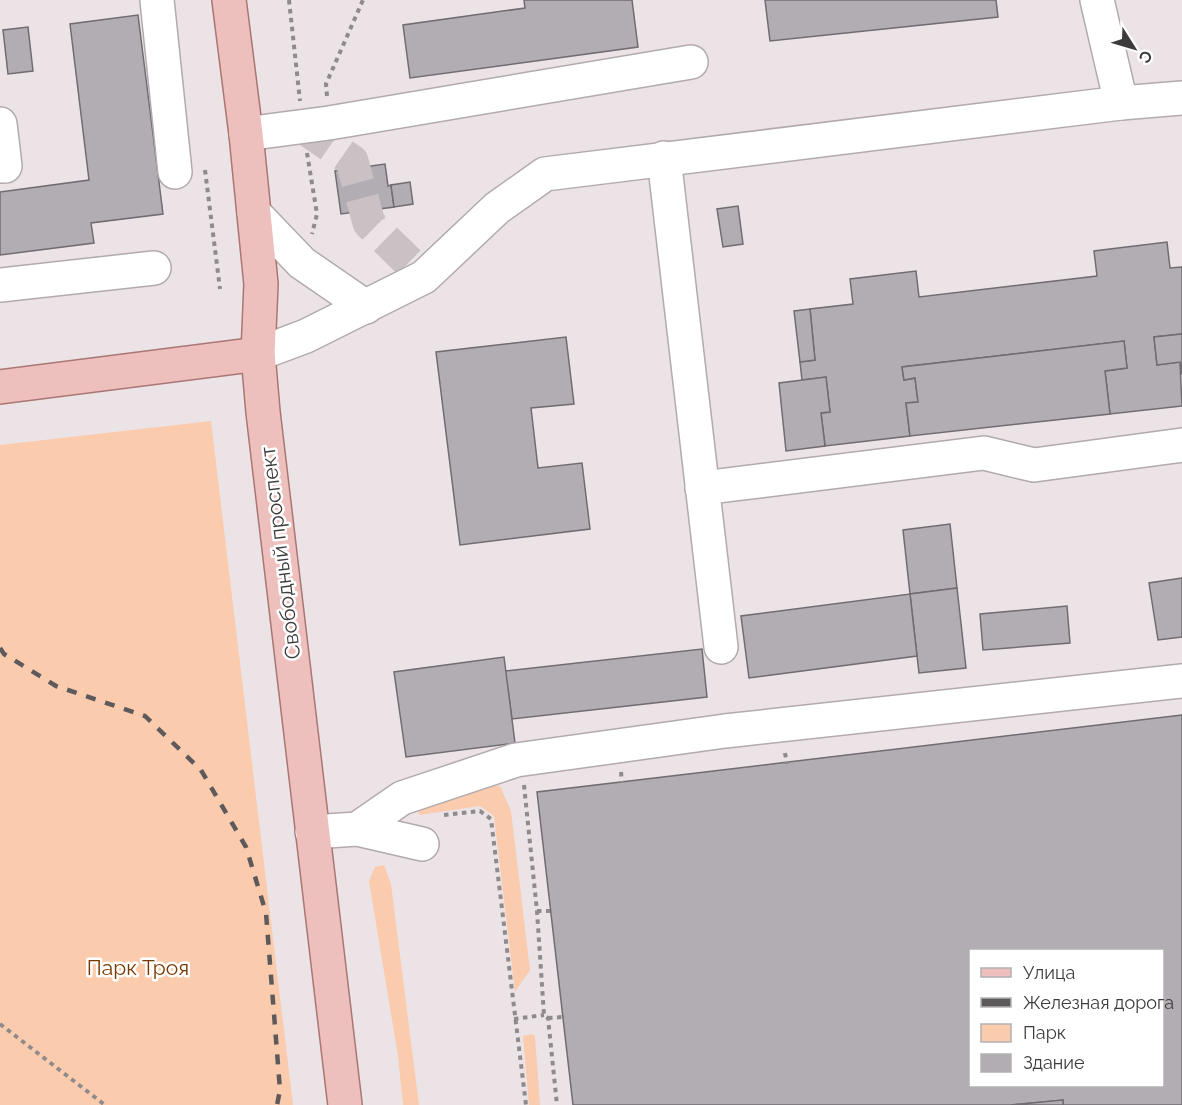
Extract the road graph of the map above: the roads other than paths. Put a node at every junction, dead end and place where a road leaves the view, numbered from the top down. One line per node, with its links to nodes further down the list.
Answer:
1 (157, 0): 11 (street)
2 (229, 0): 8 (main road, Свободный проспект)
3 (1097, 0): 6 (street)
4 (691, 62): 8 (street)
5 (1182, 98): 6 (street)
6 (1121, 103): 9 (street)
7 (0, 124): 10 (street)
8 (246, 134): 12 (main road, Свободный проспект)
9 (664, 158): 15 (street); 19 (street)
10 (0, 166)
11 (176, 172)
12 (254, 213): 15 (street); 16 (main road, Свободный проспект)
13 (154, 268): 14 (street)
14 (0, 285)
15 (366, 307): 16 (street)
16 (258, 354): 17 (main road); 23 (main road, Свободный проспект)
17 (0, 387)
18 (1182, 445): 19 (street)
19 (702, 488): 20 (street)
20 (721, 647)
21 (1182, 681): 22 (street)
22 (357, 829): 23 (street); 24 (street)
23 (312, 832): 25 (main road, Свободный проспект)
24 (422, 843)
25 (345, 1105)

